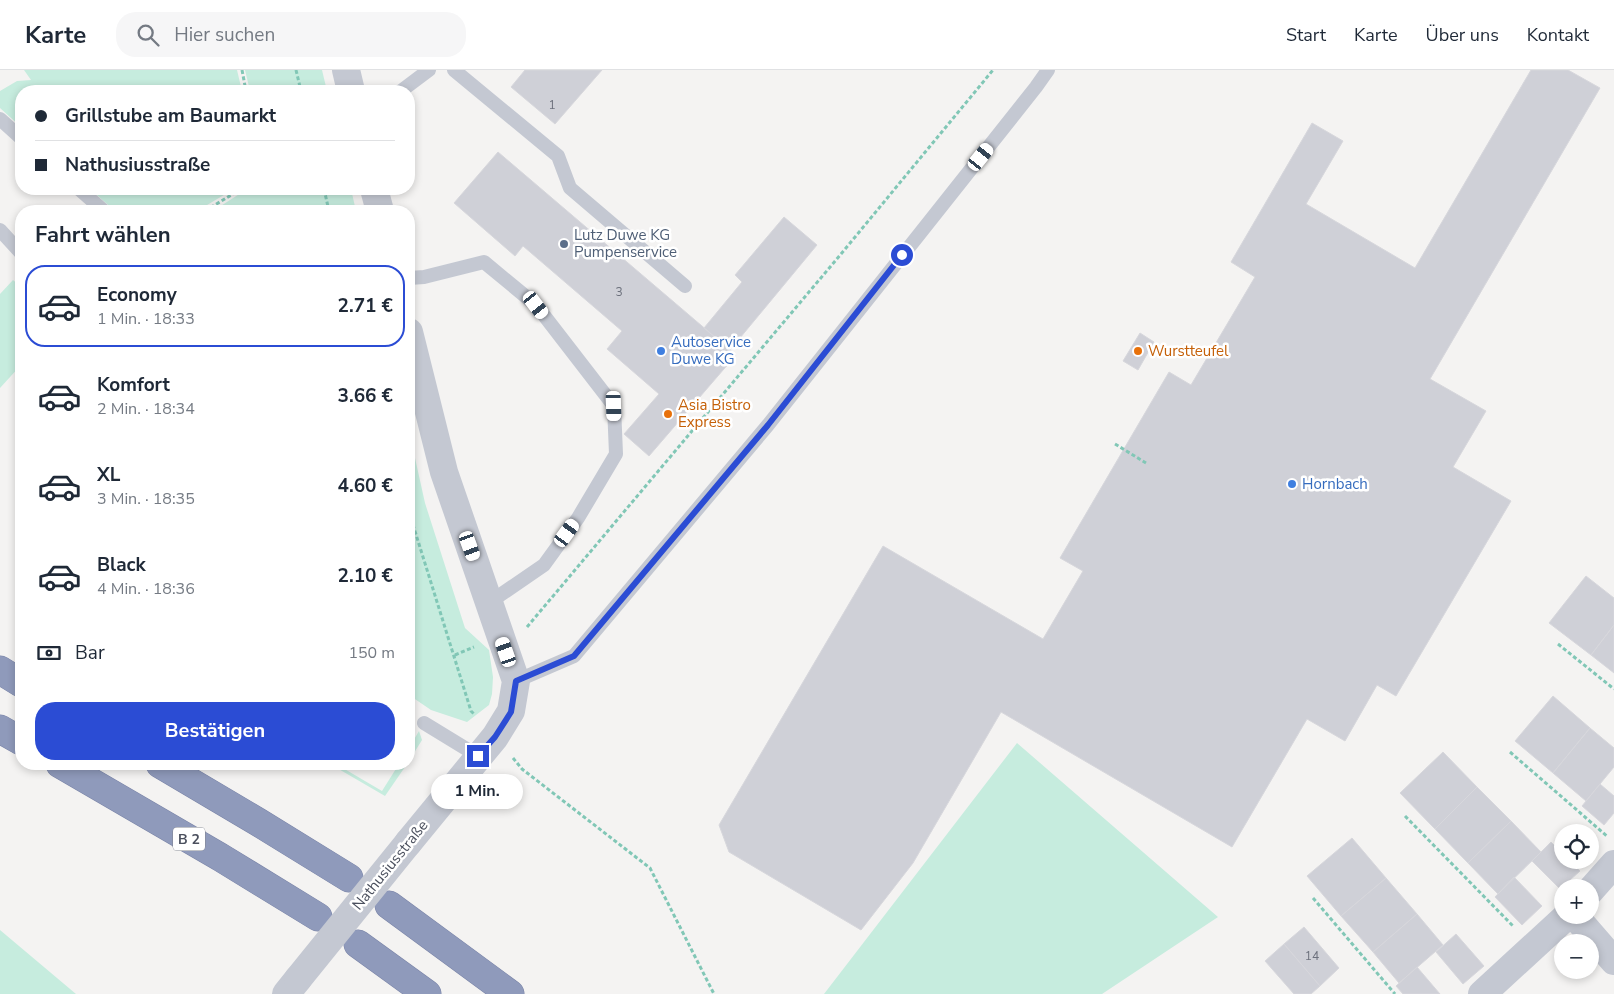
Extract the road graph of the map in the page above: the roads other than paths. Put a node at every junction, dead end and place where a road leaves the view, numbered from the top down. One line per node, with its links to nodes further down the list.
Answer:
1 (346, 70): 5 (street)
2 (429, 70): 6 (lane)
3 (454, 70): 14 (lane)
4 (1048, 70): 19 (lane)
5 (350, 85)
6 (409, 85)
7 (0, 119): 8 (lane)
8 (15, 133)
9 (86, 195): 10 (lane)
10 (97, 205)
11 (0, 230): 12 (lane)
12 (15, 246)
13 (415, 277): 16 (lane)
14 (685, 286)
15 (415, 356): 16 (street)
16 (490, 602): 19 (street)
17 (0, 670): 18 (highway)
18 (15, 679)
19 (516, 681): 23 (street, Nathusiusstraße)
20 (424, 723): 23 (lane)
21 (0, 729): 22 (highway)
22 (15, 738)
23 (486, 746): 35 (street, Nathusiusstraße, bridge)
24 (70, 770): 30 (highway, B 2)
25 (170, 770): 27 (highway)
26 (1614, 864): 28 (street)
27 (349, 878)
28 (1599, 881)
29 (388, 904): 37 (highway)
30 (318, 917)
31 (1558, 924): 38 (street)
32 (1582, 924): 34 (street)
33 (358, 944): 36 (highway)
34 (1614, 961)
35 (292, 986)
36 (427, 994)
37 (510, 994)
38 (1482, 994)

